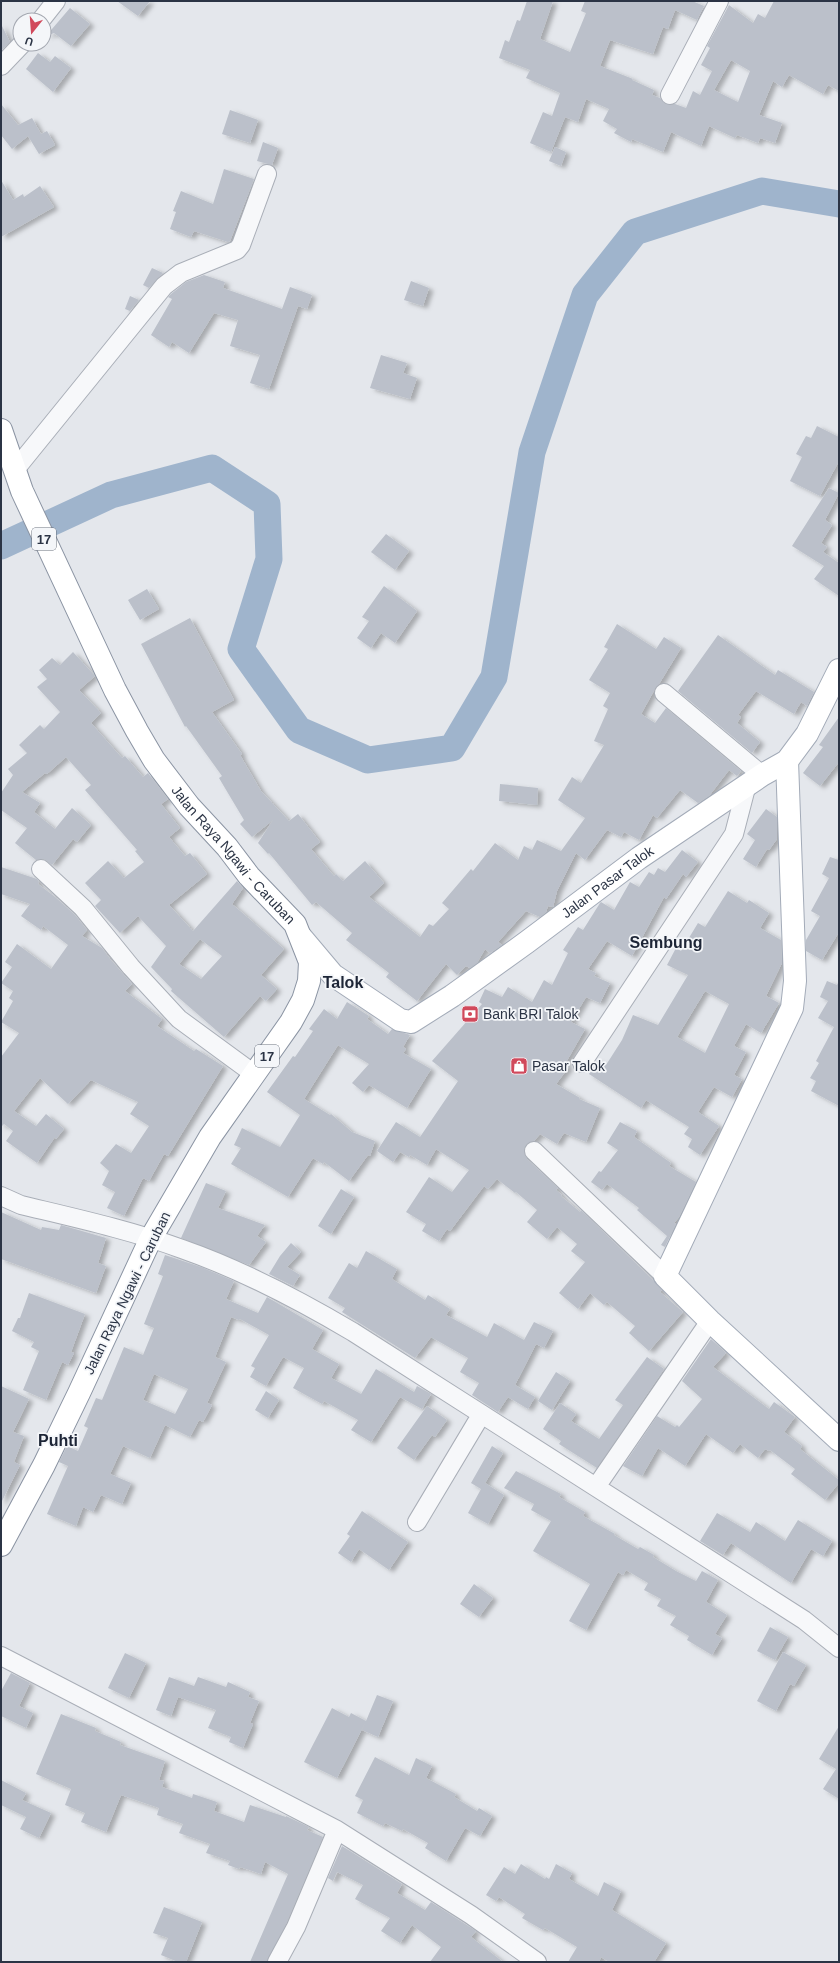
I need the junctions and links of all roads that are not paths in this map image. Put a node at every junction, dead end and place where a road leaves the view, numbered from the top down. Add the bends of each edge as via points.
1 (56, 1) edge
2 (720, 1) edge
3 (47, 12) edge
4 (14, 52) edge
5 (1, 66) edge
6 (670, 96) dead end
7 (267, 174) dead end
8 (1, 430) edge
9 (14, 470) junction
10 (839, 670) edge
11 (664, 693) dead end
12 (787, 762) junction
13 (754, 782) junction
14 (41, 869) dead end
15 (300, 936) junction
16 (342, 982) junction
17 (304, 996) junction
18 (582, 1063) dead end
19 (254, 1074) junction
20 (534, 1151) dead end
21 (1, 1196) edge
22 (151, 1238) junction
23 (665, 1276) junction
24 (710, 1321) junction
25 (481, 1415) junction
26 (839, 1440) edge
27 (596, 1487) junction
28 (417, 1522) dead end
29 (1, 1545) edge
30 (839, 1648) edge
31 (1, 1656) edge
32 (337, 1830) junction
33 (277, 1962) edge
34 (537, 1962) edge

1 - 3 street
2 - 6 street
4 - 5 street
7 - 9 street via 237,250 181,273 164,286
8 - 9 main road, 17
9 - 15 main road, Jalan Raya Ngawi - Caruban / 17 via 115,690 154,760 189,806 249,876 295,924
10 - 12 main road, Jalan Pasar Talok via 807,734
11 - 13 street
12 - 13 main road, Jalan Pasar Talok
12 - 23 main road via 795,981 792,1008
13 - 16 main road, Jalan Pasar Talok via 638,858 527,942 411,1022 400,1020
13 - 18 street via 734,834
14 - 19 street via 83,908 131,967 179,1019
15 - 16 main road, Jalan Pasar Talok
15 - 17 main road, Jalan Raya Ngawi - Caruban / 17 via 310,962 309,981
16 - 17 main road via 318,986
17 - 19 main road, Jalan Raya Ngawi - Caruban / 17 via 291,1022
19 - 22 main road, Jalan Raya Ngawi - Caruban / 17 via 210,1137
20 - 23 street
21 - 22 street via 21,1204
22 - 25 street via 183,1249 313,1309
22 - 29 main road, Jalan Raya Ngawi - Caruban / 17 via 69,1413
23 - 24 main road
24 - 26 main road
24 - 27 street
25 - 27 street
25 - 28 street
27 - 30 street via 804,1620
31 - 32 street
32 - 33 street via 296,1926
32 - 34 street via 471,1915

